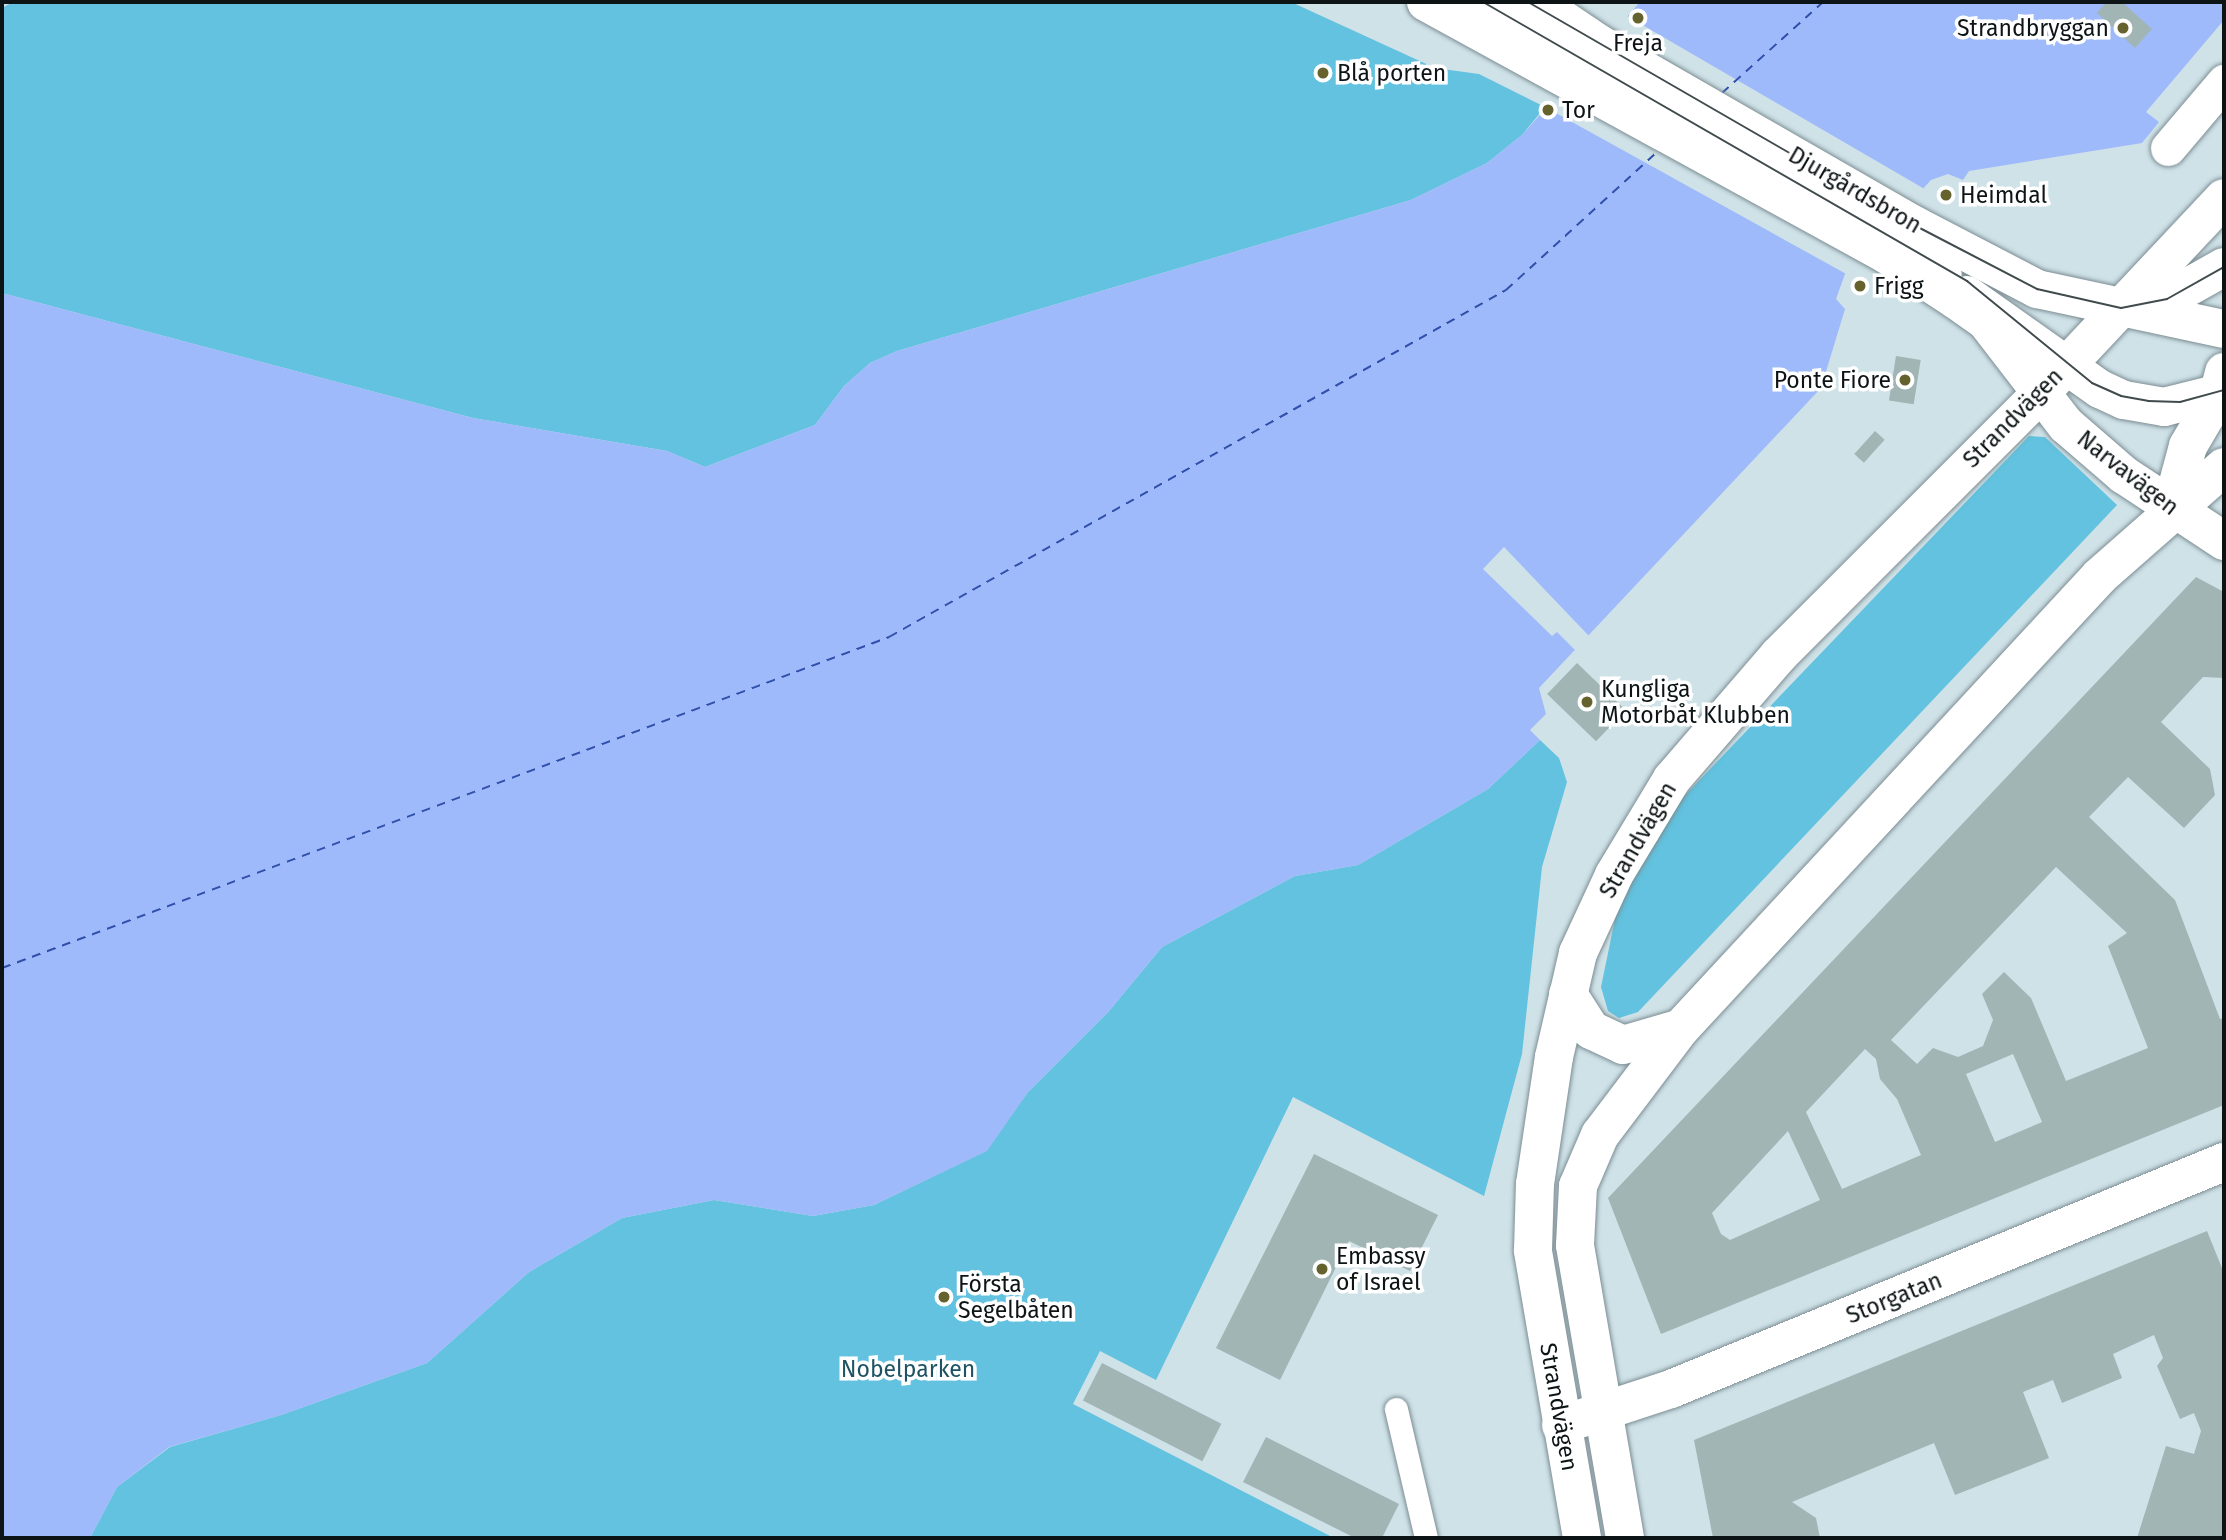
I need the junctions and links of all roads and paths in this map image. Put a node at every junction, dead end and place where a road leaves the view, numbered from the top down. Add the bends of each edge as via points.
1 (1426, 2) edge
2 (1483, 2) edge
3 (1528, 2) edge
4 (1537, 2) edge
5 (1585, 62) junction
6 (2224, 82) edge
7 (2168, 148) dead end
8 (2224, 198) edge
9 (1900, 240) junction
10 (2224, 267) edge
11 (1975, 307) junction
12 (2120, 308) junction
13 (2224, 331) edge
14 (2066, 364) junction
15 (2223, 391) edge
16 (2039, 395) junction
17 (2224, 467) edge
18 (2171, 509) junction
19 (2224, 541) edge
20 (1568, 994) junction
21 (1682, 1028) junction
22 (2224, 1162) edge
23 (1396, 1409) dead end
24 (1603, 1414) junction
25 (1561, 1425) junction
26 (1426, 1538) edge
27 (1582, 1538) edge
28 (1625, 1538) edge

1 - 5 street
2 - 5 street
3 - 5 street
4 - 5 street
5 - 9 street, Djurgårdsbron
6 - 7 street
8 - 12 street, Strandvägen
9 - 11 street, Djurgårdsbron
9 - 12 street, Djurgårdsbron via 2037,289
10 - 12 street via 2167,299
11 - 14 street
11 - 16 street, Djurgårdsbron via 2010,348
12 - 13 street via 2176,316
12 - 14 street, Strandvägen
14 - 15 street via 2123,400 2164,407
14 - 16 street, Strandvägen
15 - 18 street via 2188,446
16 - 18 street, Narvavägen via 2124,475
16 - 20 street, Strandvägen via 1777,656 1672,779 1614,875 1578,953
17 - 18 street, Strandvägen
18 - 19 street, Narvavägen
18 - 21 street, Strandvägen via 2100,576
20 - 21 street via 1591,1030 1623,1045
20 - 25 street, Strandvägen via 1535,1184 1533,1250
21 - 24 street, Strandvägen via 1600,1135 1578,1186 1574,1245
22 - 24 street, Storgatan
23 - 26 lane
24 - 25 street, Storgatan
24 - 28 street, Strandvägen
25 - 27 street, Strandvägen

